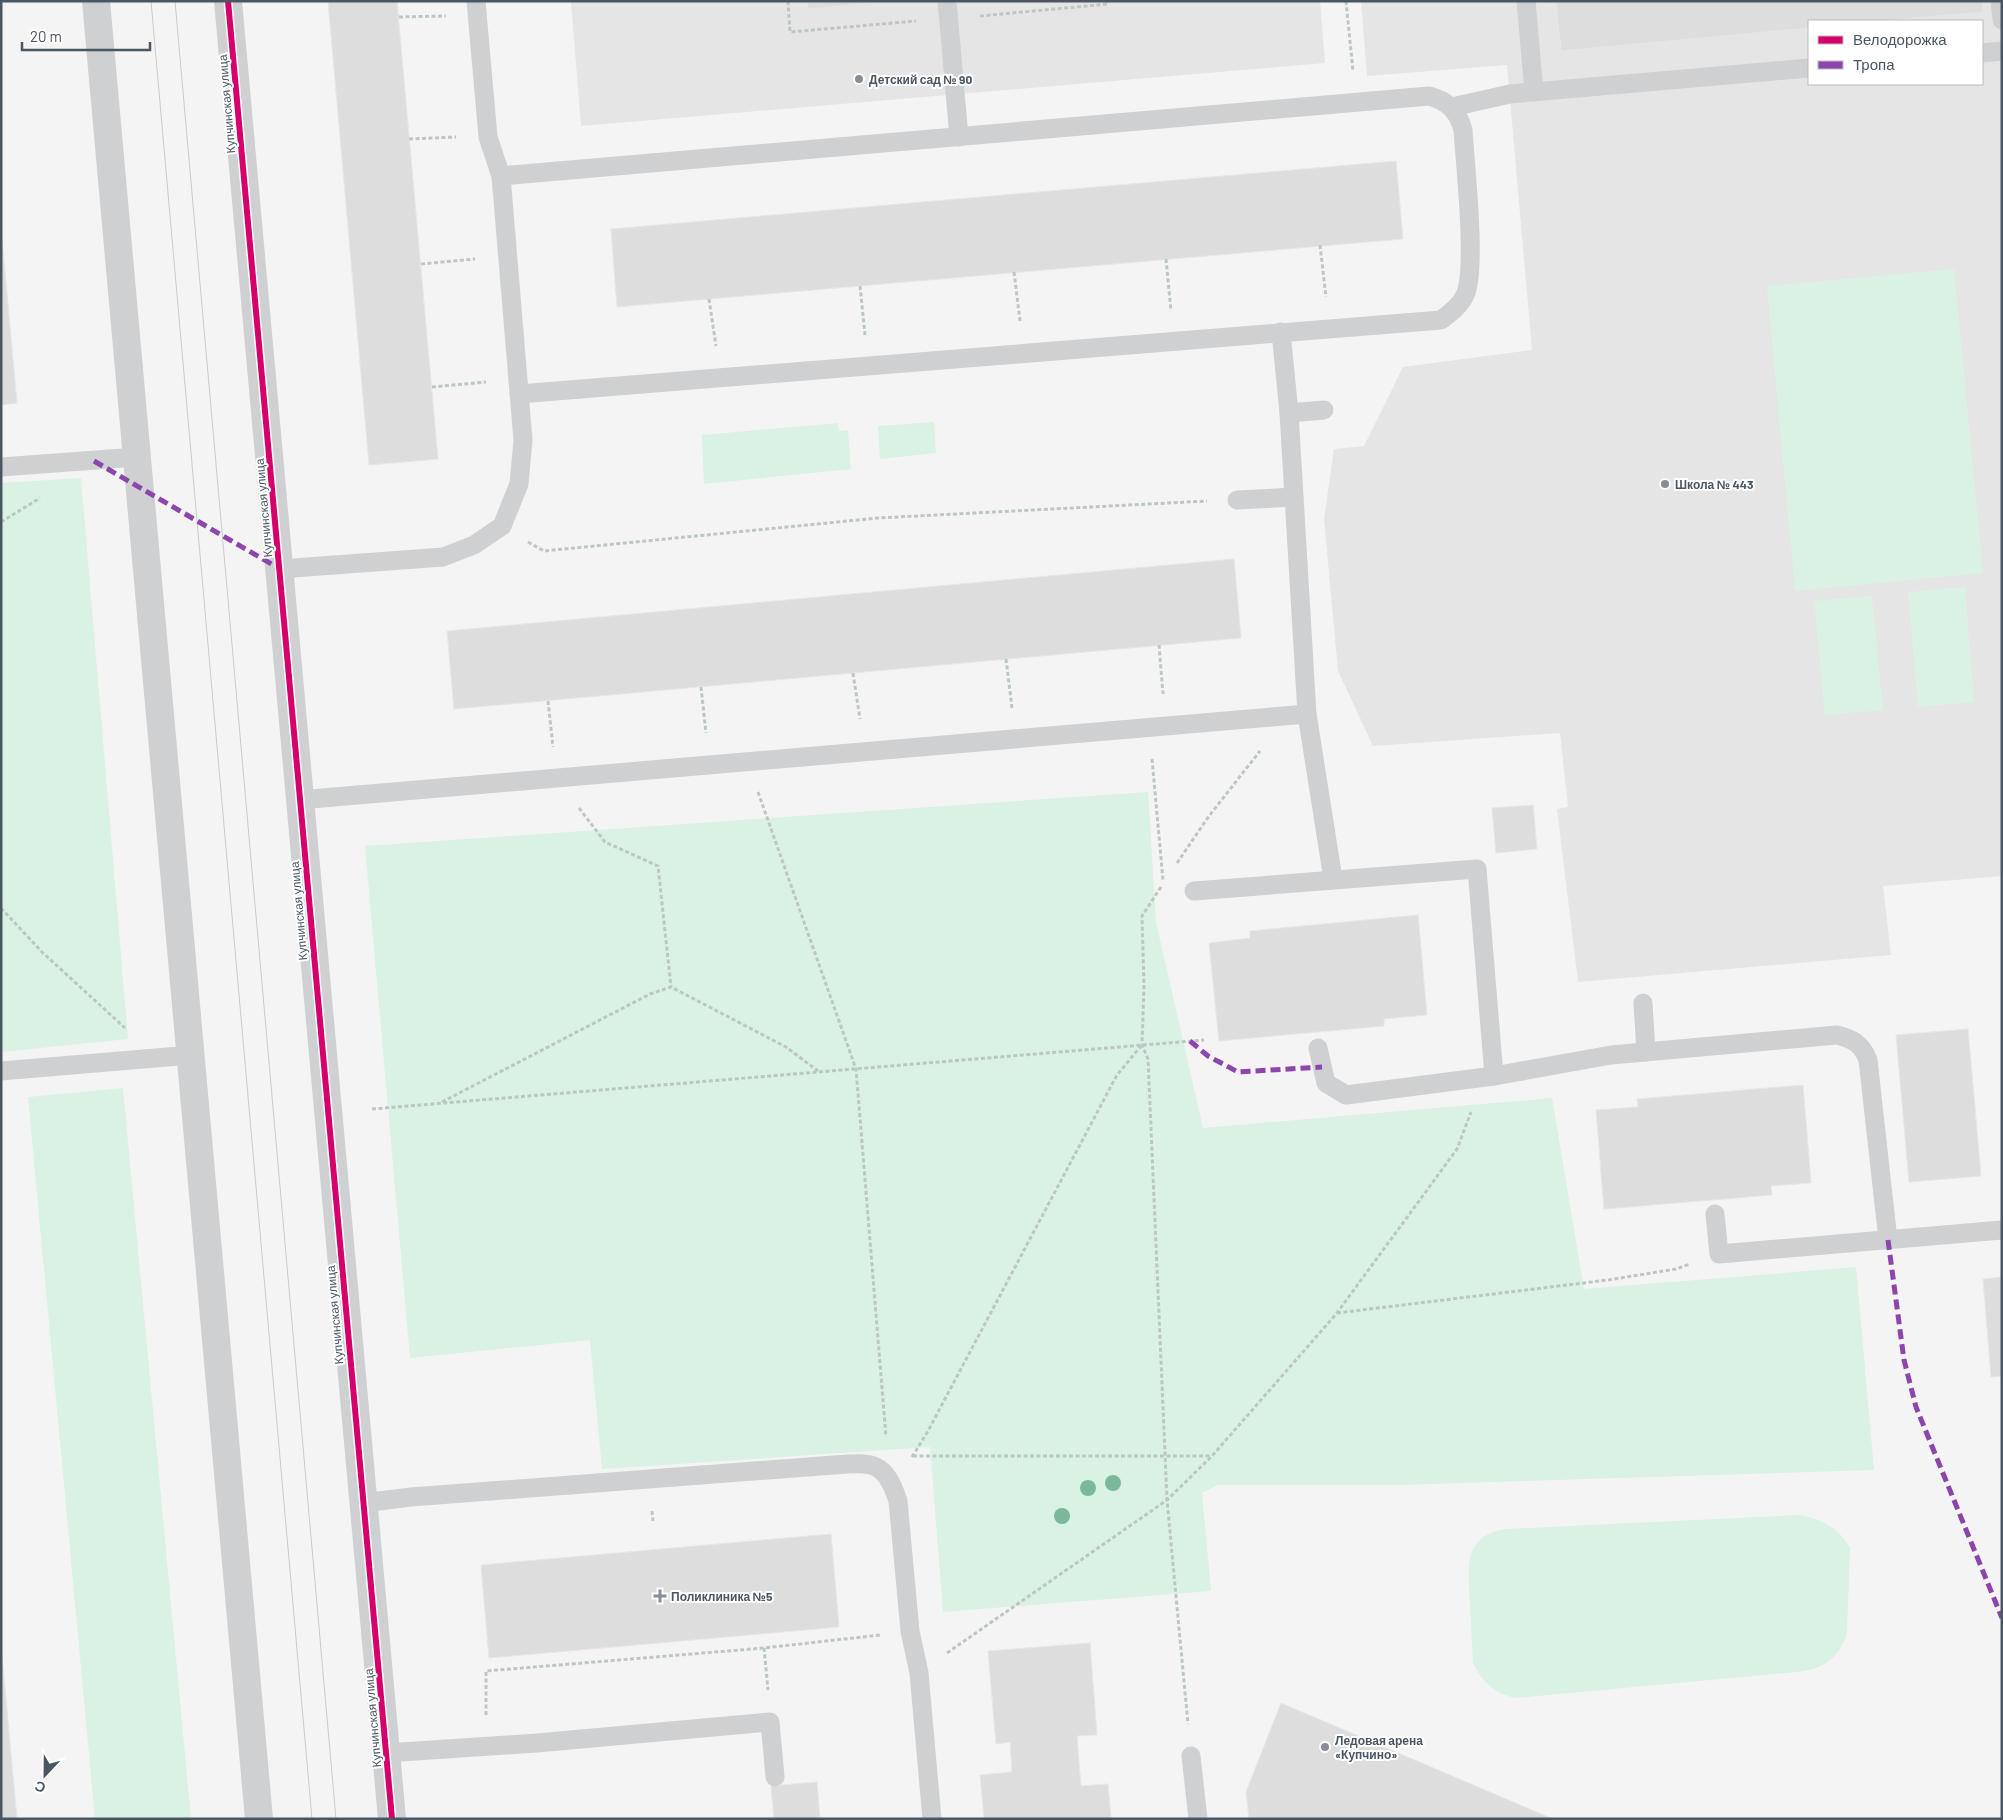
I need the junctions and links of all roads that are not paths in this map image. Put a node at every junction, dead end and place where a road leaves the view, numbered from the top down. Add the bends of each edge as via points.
1 (96, 1) edge
2 (228, 1) edge
3 (947, 1) edge
4 (1526, 1) edge
5 (2000, 1) edge
6 (477, 8) edge
7 (2002, 20) edge
8 (2002, 51) edge
9 (1983, 52) edge
10 (1808, 68) edge
11 (1534, 92) junction
12 (1452, 107) junction
13 (959, 137) junction
14 (501, 176) junction
15 (1281, 332) junction
16 (518, 387) junction
17 (1324, 410) dead end
18 (1289, 413) junction
19 (137, 457) junction
20 (1, 467) edge
21 (1294, 498) junction
22 (1237, 500) road end
23 (280, 568) junction
24 (1308, 714) junction
25 (299, 800) junction
26 (1333, 879) junction
27 (1194, 891) dead end
28 (1643, 1003) dead end
29 (1318, 1048) dead end
30 (1646, 1052) junction
31 (191, 1055) junction
32 (1, 1071) edge
33 (1494, 1076) junction
34 (1715, 1214) dead end
35 (2002, 1230) edge
36 (1888, 1240) junction
37 (362, 1503) junction
38 (386, 1753) junction
39 (1191, 1756) road end
40 (775, 1778) dead end
41 (259, 1819) edge
42 (392, 1819) edge
43 (932, 1819) edge
44 (1198, 1819) edge

1 - 19 street
2 - 23 street, Купчинская улица
3 - 13 lane
4 - 11 lane
5 - 7 lane
6 - 14 lane via 488,137
8 - 9 lane
10 - 11 lane
11 - 12 lane
12 - 13 lane via 1429,96
12 - 15 lane via 1463,130 1470,266 1466,294 1455,310 1441,320
13 - 14 lane
14 - 16 lane
15 - 16 lane via 721,378
15 - 18 lane
16 - 23 lane via 523,440 519,484 502,526 474,545 443,557
17 - 18 lane
18 - 21 lane
19 - 20 lane
19 - 31 street
21 - 22 lane
21 - 24 lane
23 - 25 street, Купчинская улица
24 - 25 lane
24 - 26 lane
25 - 37 street, Купчинская улица
26 - 27 lane
26 - 33 lane via 1477,870
28 - 30 lane
29 - 33 lane via 1326,1083 1346,1095
30 - 33 lane
30 - 36 lane via 1837,1035 1863,1047 1868,1060
31 - 32 lane
31 - 41 street
34 - 36 lane via 1719,1254
35 - 36 lane
37 - 38 street, Купчинская улица
37 - 43 lane via 864,1463 880,1469 892,1482 898,1501 910,1631 919,1673
38 - 40 lane via 770,1722
38 - 42 street, Купчинская улица
39 - 44 lane

